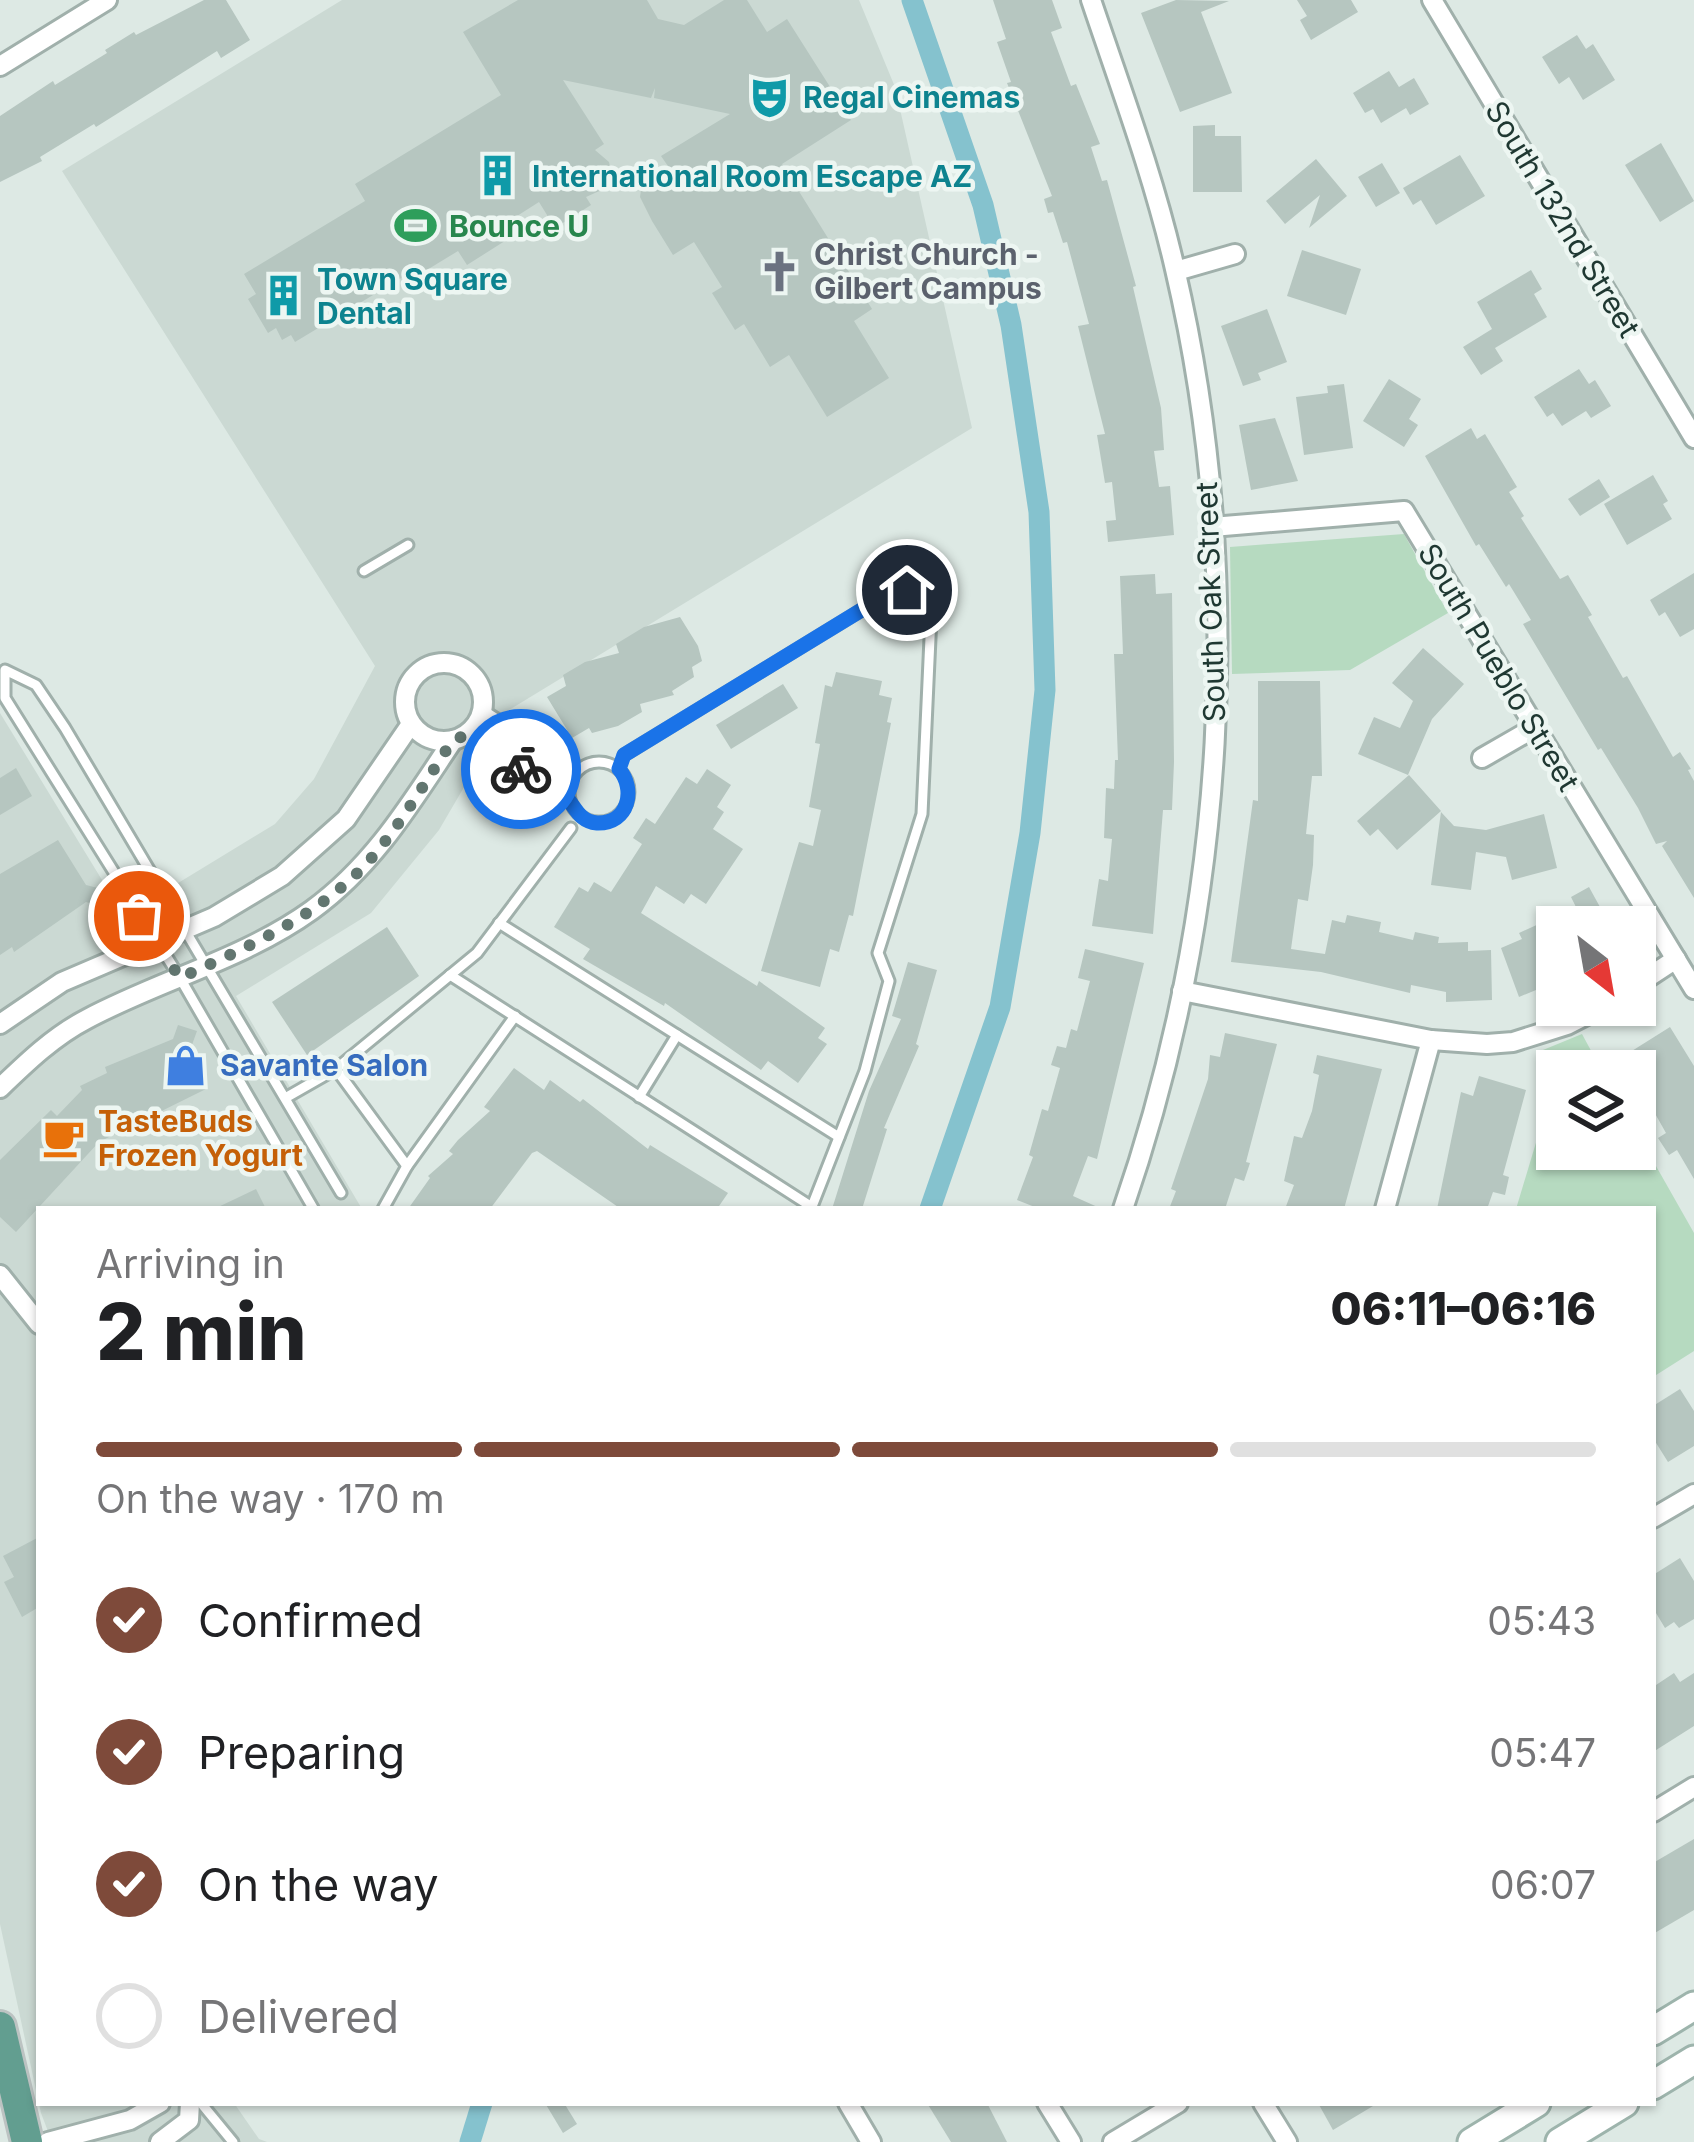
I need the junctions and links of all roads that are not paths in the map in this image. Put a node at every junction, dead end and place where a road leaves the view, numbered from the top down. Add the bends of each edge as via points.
1 (107, 0) edge
2 (1091, 0) edge
3 (1432, 0) edge
4 (0, 66) edge
5 (1235, 254) dead end
6 (1176, 271) junction
7 (1694, 438) edge
8 (1212, 527) junction
9 (408, 544) dead end
10 (364, 572) dead end
11 (482, 710) junction
12 (411, 724) junction
13 (1536, 728) junction
14 (459, 738) junction
15 (1483, 758) dead end
16 (614, 766) junction
17 (577, 771) junction
18 (567, 796) junction
19 (579, 816) junction
20 (500, 923) junction
21 (184, 928) junction
22 (154, 940) junction
23 (1676, 959) junction
24 (207, 965) junction
25 (1656, 972) edge
26 (450, 975) junction
27 (180, 978) junction
28 (1694, 989) edge
29 (1183, 991) junction
30 (514, 1016) junction
31 (0, 1024) edge
32 (1564, 1026) edge
33 (676, 1035) junction
34 (1431, 1040) junction
35 (336, 1069) junction
36 (0, 1088) edge
37 (639, 1096) junction
38 (287, 1097) junction
39 (839, 1137) junction
40 (407, 1166) junction
41 (341, 1193) dead end
42 (312, 1206) edge
43 (385, 1206) edge
44 (808, 1206) edge
45 (812, 1206) edge
46 (1124, 1206) edge
47 (1386, 1206) edge
48 (2, 1280) edge
49 (36, 1320) edge
50 (1694, 1494) edge
51 (1656, 1516) edge
52 (1694, 1787) edge
53 (1656, 1810) edge
54 (1694, 2006) edge
55 (0, 2027) edge
56 (1656, 2029) edge
57 (1694, 2060) edge
58 (1656, 2083) edge
59 (155, 2106) edge
60 (190, 2106) edge
61 (203, 2106) edge
62 (850, 2106) edge
63 (1049, 2106) edge
64 (1173, 2106) edge
65 (1265, 2106) edge
66 (1531, 2106) edge
67 (1619, 2106) edge
68 (27, 2142) edge
69 (48, 2142) edge
70 (160, 2142) edge
71 (232, 2142) edge
72 (871, 2142) edge
73 (1071, 2142) edge
74 (1113, 2142) edge
75 (1287, 2142) edge
76 (1472, 2142) edge
77 (1560, 2142) edge

1 - 4 street
2 - 6 street, South Oak Street
3 - 7 street, South 132nd Street
5 - 6 street
6 - 8 street, South Oak Street
8 - 13 street, South Pueblo Street via 1405,511
8 - 29 street, South Oak Street via 1213,781
9 - 10 lane
11 - 12 street via 482,693 467,671 432,665 408,688
11 - 14 street
11 - 17 lane
12 - 14 street via 430,739
12 - 21 street via 322,843 256,895
13 - 15 street
13 - 23 street, South Pueblo Street
14 - 18 lane
14 - 24 street via 346,883 277,932
16 - 17 lane via 590,763
16 - 19 lane via 629,786 626,806 603,823
16 - 39 lane via 891,592 925,599 932,616 922,814 878,953 889,981
17 - 18 lane
18 - 19 lane
19 - 20 lane
20 - 26 lane
20 - 33 lane
21 - 22 street
21 - 22 lane via 36,685 5,670 5,698
21 - 24 lane
22 - 27 lane
22 - 31 street via 62,982
23 - 25 street
23 - 28 street, South Pueblo Street
24 - 27 street
24 - 38 lane
26 - 30 lane
26 - 35 lane
27 - 36 street via 84,1020
27 - 42 lane
29 - 34 street
29 - 46 street, South Oak Street
30 - 37 lane
30 - 40 lane
32 - 34 street via 1513,1042
33 - 37 lane
33 - 39 lane
34 - 47 street
35 - 38 lane
35 - 40 lane
37 - 44 lane
38 - 41 lane
39 - 45 lane
40 - 43 lane
48 - 49 street
50 - 51 street
52 - 53 street
54 - 56 main road
55 - 68 main road
57 - 58 main road
59 - 69 street
60 - 70 street via 189,2120
61 - 71 lane
62 - 72 street
63 - 73 street
64 - 74 street
65 - 75 street
66 - 76 main road
67 - 77 main road

